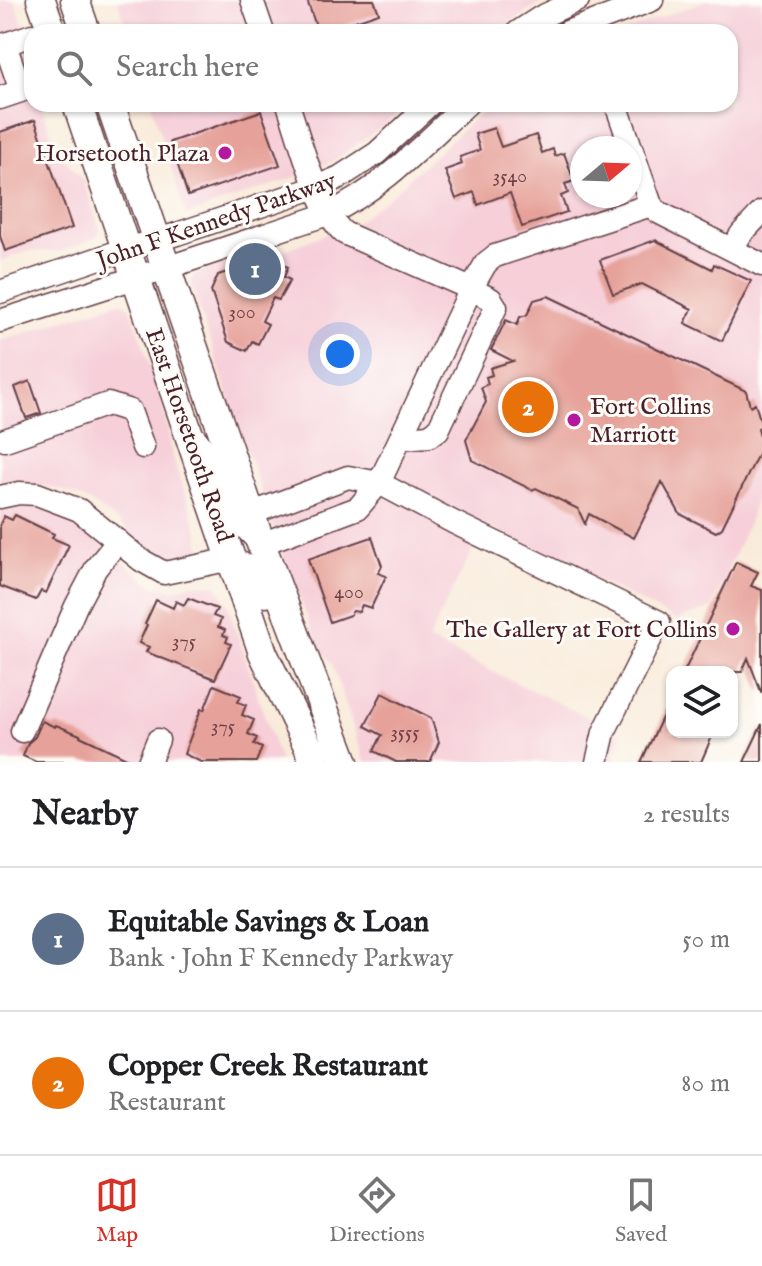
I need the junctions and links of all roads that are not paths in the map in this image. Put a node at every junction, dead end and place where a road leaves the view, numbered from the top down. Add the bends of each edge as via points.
1 (41, 0) edge
2 (75, 0) edge
3 (252, 0) edge
4 (579, 0) edge
5 (652, 0) edge
6 (43, 24) edge
7 (83, 24) edge
8 (260, 24) edge
9 (530, 24) edge
10 (589, 24) edge
11 (597, 24) edge
12 (24, 38) edge
13 (3, 45) edge
14 (0, 98) edge
15 (80, 112) edge
16 (113, 112) edge
17 (291, 112) edge
18 (421, 112) edge
19 (458, 112) edge
20 (619, 112) edge
21 (317, 187) junction
22 (651, 205) junction
23 (762, 212) edge
24 (328, 214) junction
25 (156, 241) junction
26 (126, 249) junction
27 (731, 249) junction
28 (762, 265) edge
29 (166, 268) junction
30 (136, 277) junction
31 (471, 289) junction
32 (0, 292) edge
33 (0, 321) edge
34 (188, 429) junction
35 (401, 438) junction
36 (5, 440) dead end
37 (143, 447) dead end
38 (379, 483) junction
39 (0, 497) edge
40 (250, 514) junction
41 (118, 541) junction
42 (261, 544) junction
43 (232, 559) junction
44 (297, 642) junction
45 (22, 731) dead end
46 (158, 740) dead end
47 (149, 762) edge
48 (314, 762) edge
49 (344, 762) edge
50 (597, 762) edge

1 - 6 main road
2 - 7 main road
3 - 8 street
4 - 9 street
4 - 10 street
5 - 11 street
12 - 13 street
13 - 14 street via 21,91
15 - 26 main road, East Horsetooth Road
16 - 25 main road, East Horsetooth Road
17 - 21 street
18 - 21 street, John F Kennedy Parkway via 377,153
19 - 24 street, John F Kennedy Parkway via 363,195
20 - 22 street
21 - 24 street
21 - 25 street, John F Kennedy Parkway
22 - 27 street
22 - 31 street via 495,256
23 - 27 street
24 - 29 street, John F Kennedy Parkway
24 - 31 street via 344,233
25 - 26 street, John F Kennedy Parkway
25 - 29 main road, East Horsetooth Road
26 - 30 main road, East Horsetooth Road
26 - 32 street, John F Kennedy Parkway
27 - 28 street
29 - 30 street, John F Kennedy Parkway
29 - 40 main road, East Horsetooth Road
30 - 33 street, John F Kennedy Parkway
30 - 34 main road, East Horsetooth Road
31 - 35 street
31 - 35 street via 496,307 438,430
34 - 42 street via 214,462 233,515
34 - 43 main road, East Horsetooth Road
35 - 38 street
36 - 37 street via 108,404 130,411
38 - 40 street via 348,477
38 - 42 street via 358,508
38 - 50 street via 659,622 604,732
39 - 41 street via 37,494 60,501
40 - 42 main road, East Horsetooth Road
41 - 43 street via 164,573
41 - 45 street via 76,606
42 - 44 main road, East Horsetooth Road
43 - 44 street via 257,571 279,629
43 - 48 main road, East Horsetooth Road via 263,653
44 - 49 main road, East Horsetooth Road
46 - 47 street

